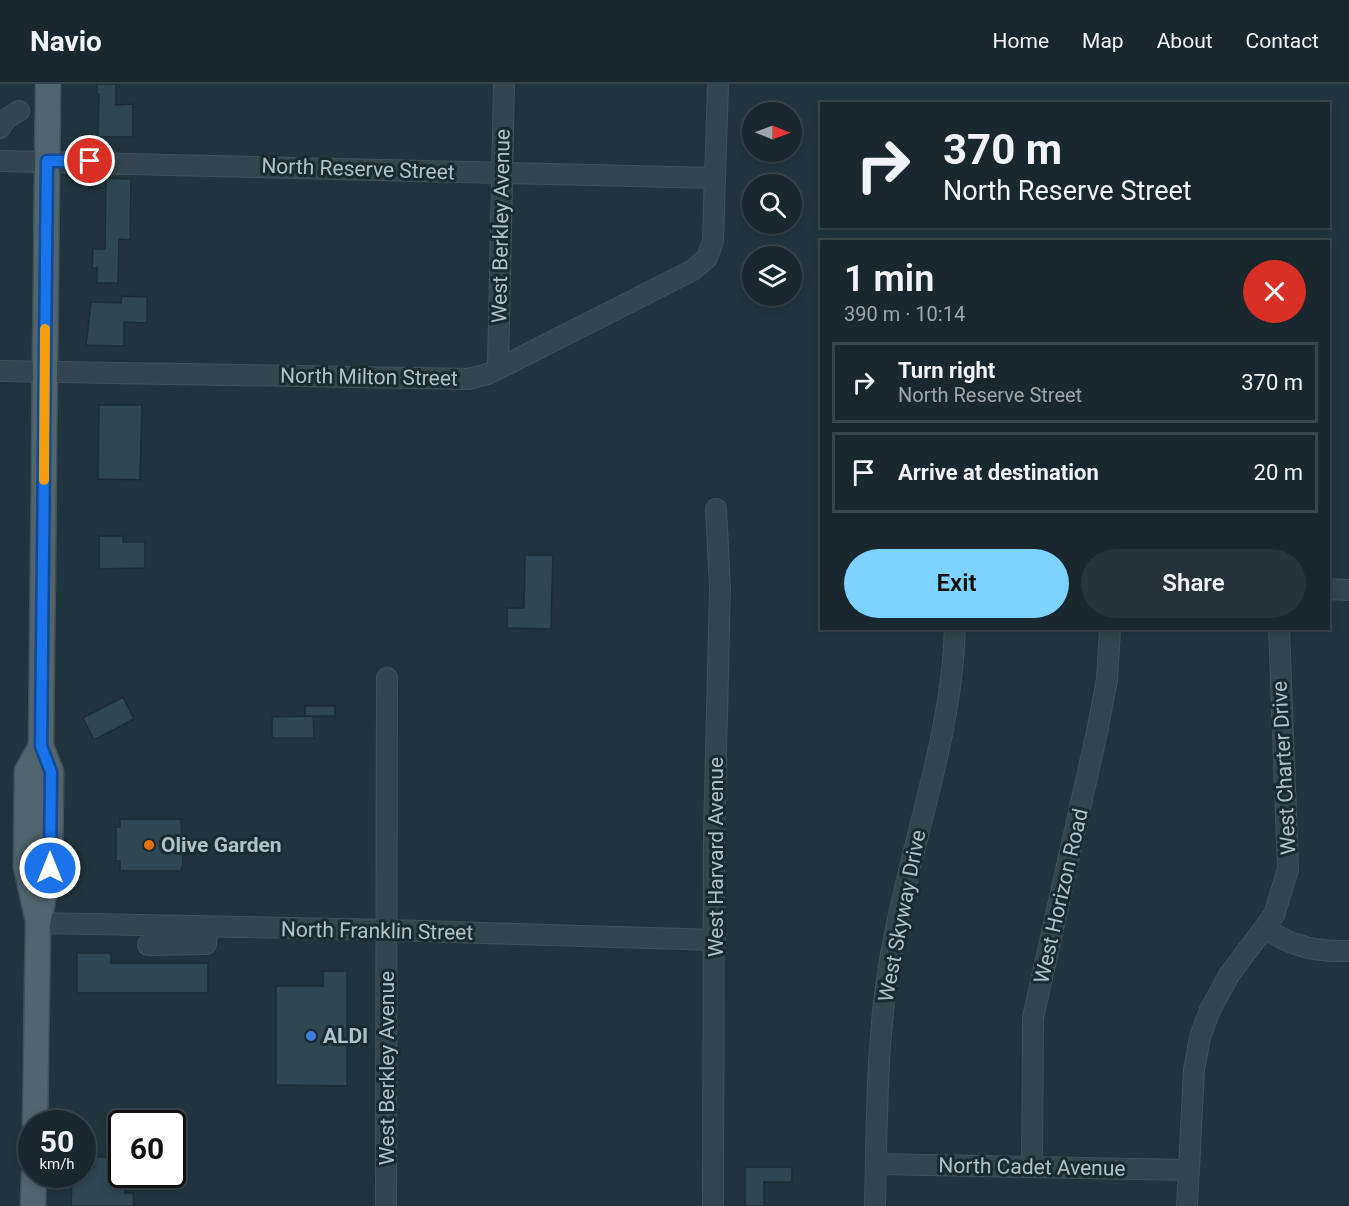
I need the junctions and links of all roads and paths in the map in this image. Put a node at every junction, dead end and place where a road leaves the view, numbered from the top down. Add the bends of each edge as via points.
1 (48, 84) edge
2 (504, 84) edge
3 (718, 84) edge
4 (19, 111) dead end
5 (0, 128) edge
6 (0, 161) edge
7 (47, 161) junction
8 (502, 174) junction
9 (716, 178) junction
10 (498, 369) junction
11 (0, 371) edge
12 (45, 372) junction
13 (716, 509) dead end
14 (1330, 590) edge
15 (1349, 590) edge
16 (955, 630) edge
17 (1110, 630) edge
18 (1279, 630) edge
19 (387, 678) dead end
20 (38, 923) junction
21 (207, 927) junction
22 (1265, 928) junction
23 (388, 930) junction
24 (715, 940) junction
25 (148, 945) dead end
26 (1349, 951) edge
27 (34, 1110) edge
28 (876, 1164) junction
29 (1032, 1166) junction
30 (1188, 1170) junction
31 (34, 1188) edge
32 (33, 1206) edge
33 (387, 1206) edge
34 (713, 1206) edge
35 (875, 1206) edge
36 (1187, 1206) edge

1 - 7 main road
2 - 8 street, West Berkley Avenue
3 - 9 street
4 - 5 street
6 - 7 street, North Reserve Street
7 - 8 street, North Reserve Street
7 - 12 main road
8 - 9 street, North Reserve Street
8 - 10 street, West Berkley Avenue
9 - 10 street, North Milton Street via 713,241 707,258 693,270
10 - 12 street, North Milton Street via 468,379
11 - 12 street, North Milton Street
12 - 20 main road via 41,746 27,771 26,867
13 - 24 street, West Harvard Avenue via 720,588
14 - 15 street
16 - 28 street, West Skyway Drive via 948,698 891,954 879,1054
17 - 29 street, West Horizon Road via 1107,680 1097,732 1034,1018
18 - 22 street, West Charter Drive via 1290,854 1278,906
19 - 23 street, West Berkley Avenue
20 - 21 street, North Franklin Street
20 - 27 main road
21 - 23 street, North Franklin Street
21 - 25 street via 206,944
22 - 26 street via 1305,948
22 - 30 street, West Charter Drive via 1229,975 1200,1037 1194,1070
23 - 24 street, North Franklin Street
23 - 33 street, West Berkley Avenue
24 - 34 street, West Harvard Avenue
28 - 29 street, North Cadet Avenue
28 - 35 street, West Skyway Drive
29 - 30 street, North Cadet Avenue
30 - 36 street, West Charter Drive
31 - 32 main road

